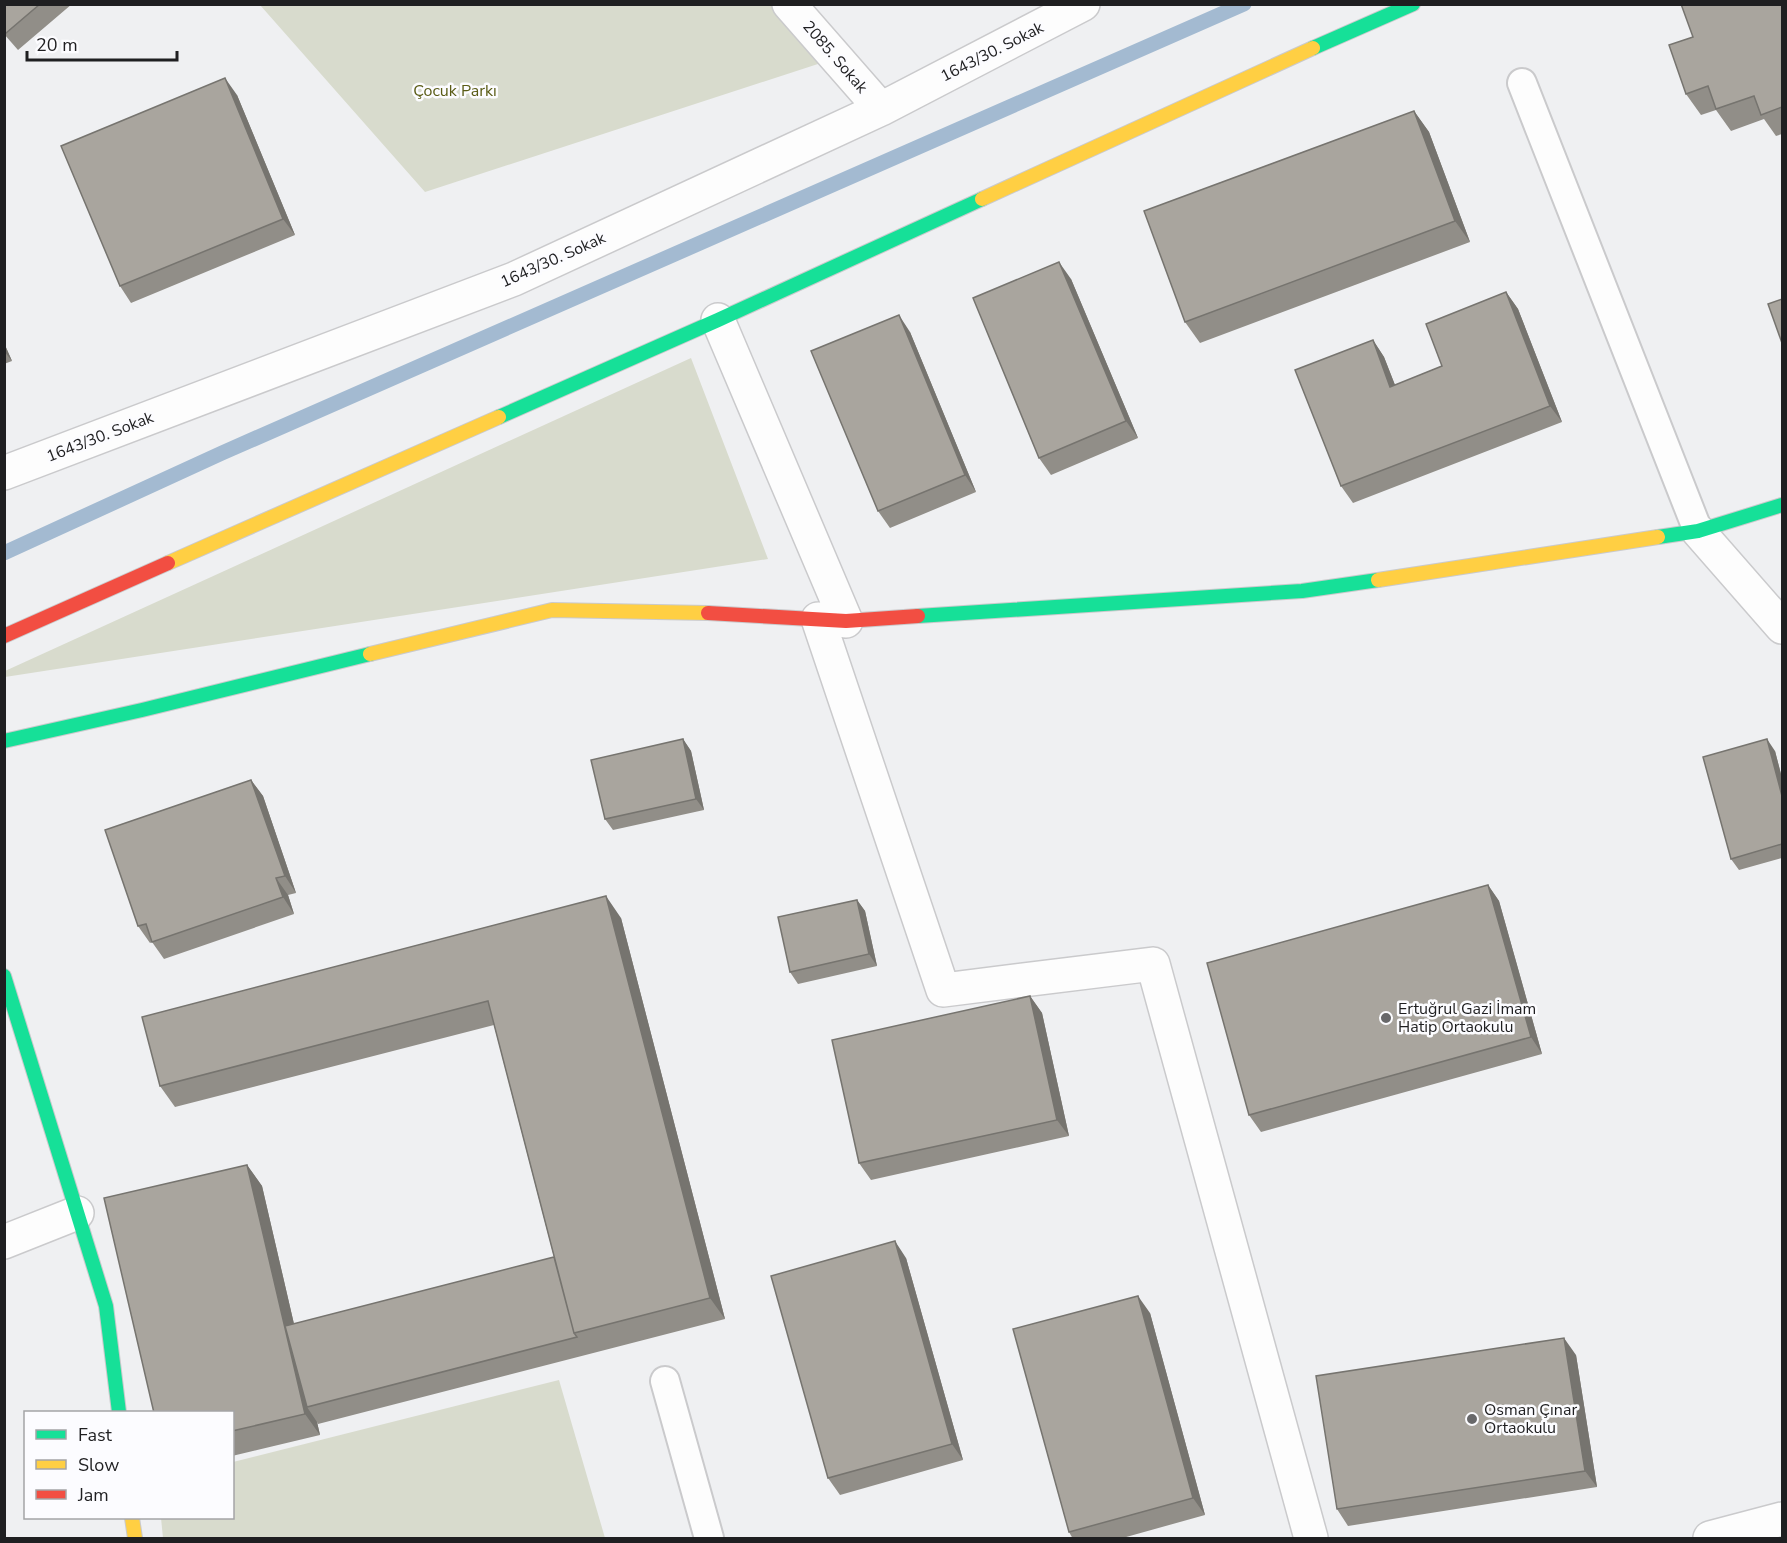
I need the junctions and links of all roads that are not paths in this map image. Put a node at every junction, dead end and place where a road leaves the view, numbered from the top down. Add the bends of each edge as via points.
1 (789, 4) edge
2 (1083, 4) edge
3 (1413, 4) edge
4 (1522, 83) dead end
5 (880, 109) junction
6 (718, 320) junction
7 (4, 473) edge
8 (1782, 505) edge
9 (1698, 531) junction
10 (832, 620) junction
11 (1782, 627) edge
12 (4, 636) edge
13 (4, 741) edge
14 (4, 976) edge
15 (77, 1213) junction
16 (4, 1242) edge
17 (665, 1381) dead end
18 (119, 1411) edge
19 (132, 1519) edge
20 (1782, 1519) edge
21 (1726, 1537) edge
22 (135, 1539) edge
23 (709, 1539) edge
24 (1311, 1539) edge

1 - 5 street, 2085. Sokak
2 - 5 street, 1643/30. Sokak
3 - 6 street
4 - 9 lane
5 - 7 street, 1643/30. Sokak via 514,279
6 - 10 street
6 - 12 street
8 - 9 street
9 - 10 street via 1302,591
9 - 11 street
10 - 13 street via 729,613 552,610
10 - 24 street via 943,990 1153,964
14 - 15 street
15 - 16 street
15 - 18 street via 106,1306
17 - 23 lane
19 - 22 street
20 - 21 street

